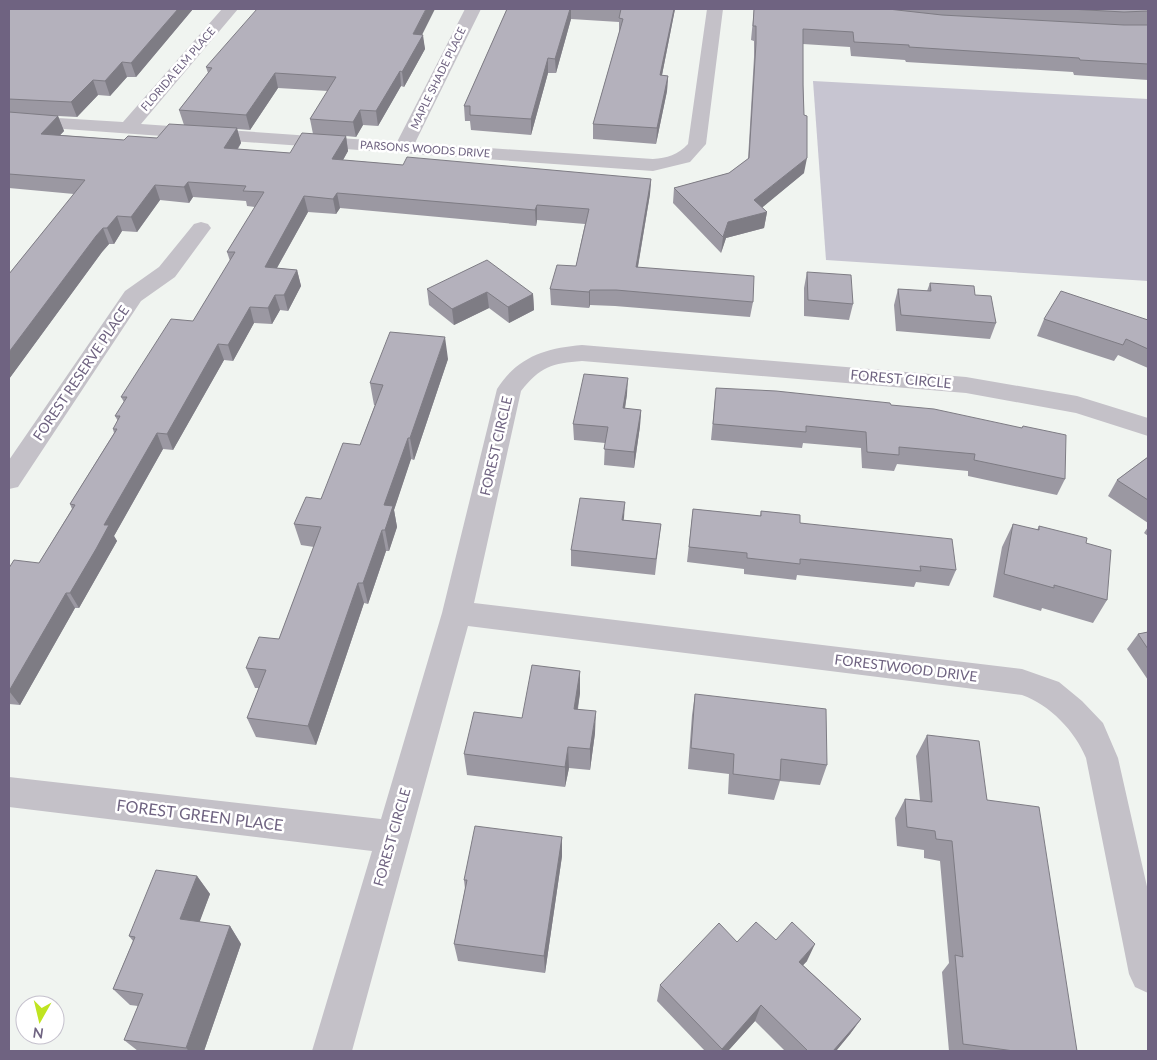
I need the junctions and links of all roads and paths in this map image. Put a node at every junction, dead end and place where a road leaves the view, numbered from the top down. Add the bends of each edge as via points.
1 (230, 9) edge
2 (473, 9) edge
3 (715, 9) edge
4 (9, 120) edge
5 (127, 129) junction
6 (404, 147) junction
7 (202, 228) dead end
8 (1148, 427) edge
9 (9, 480) edge
10 (457, 613) junction
11 (9, 792) edge
12 (392, 838) junction
13 (1148, 974) edge
14 (332, 1051) edge

1 - 5 street, FLORIDA ELM PLACE
2 - 6 street, MAPLE SHADE PLACE
3 - 6 street, PARSONS WOODS DRIVE via 697,144 684,159 653,165
4 - 5 street, PARSONS WOODS DRIVE
5 - 6 street, PARSONS WOODS DRIVE
7 - 9 street, FOREST RESERVE PLACE via 167,272 133,296
8 - 10 street, FOREST CIRCLE via 1047,398 972,385 582,353 557,354 536,361 509,389
10 - 12 street, FOREST CIRCLE
10 - 13 street, FORESTWOOD DRIVE via 1022,682 1048,691 1092,733 1102,758
11 - 12 street, FOREST GREEN PLACE
12 - 14 street, FOREST CIRCLE

